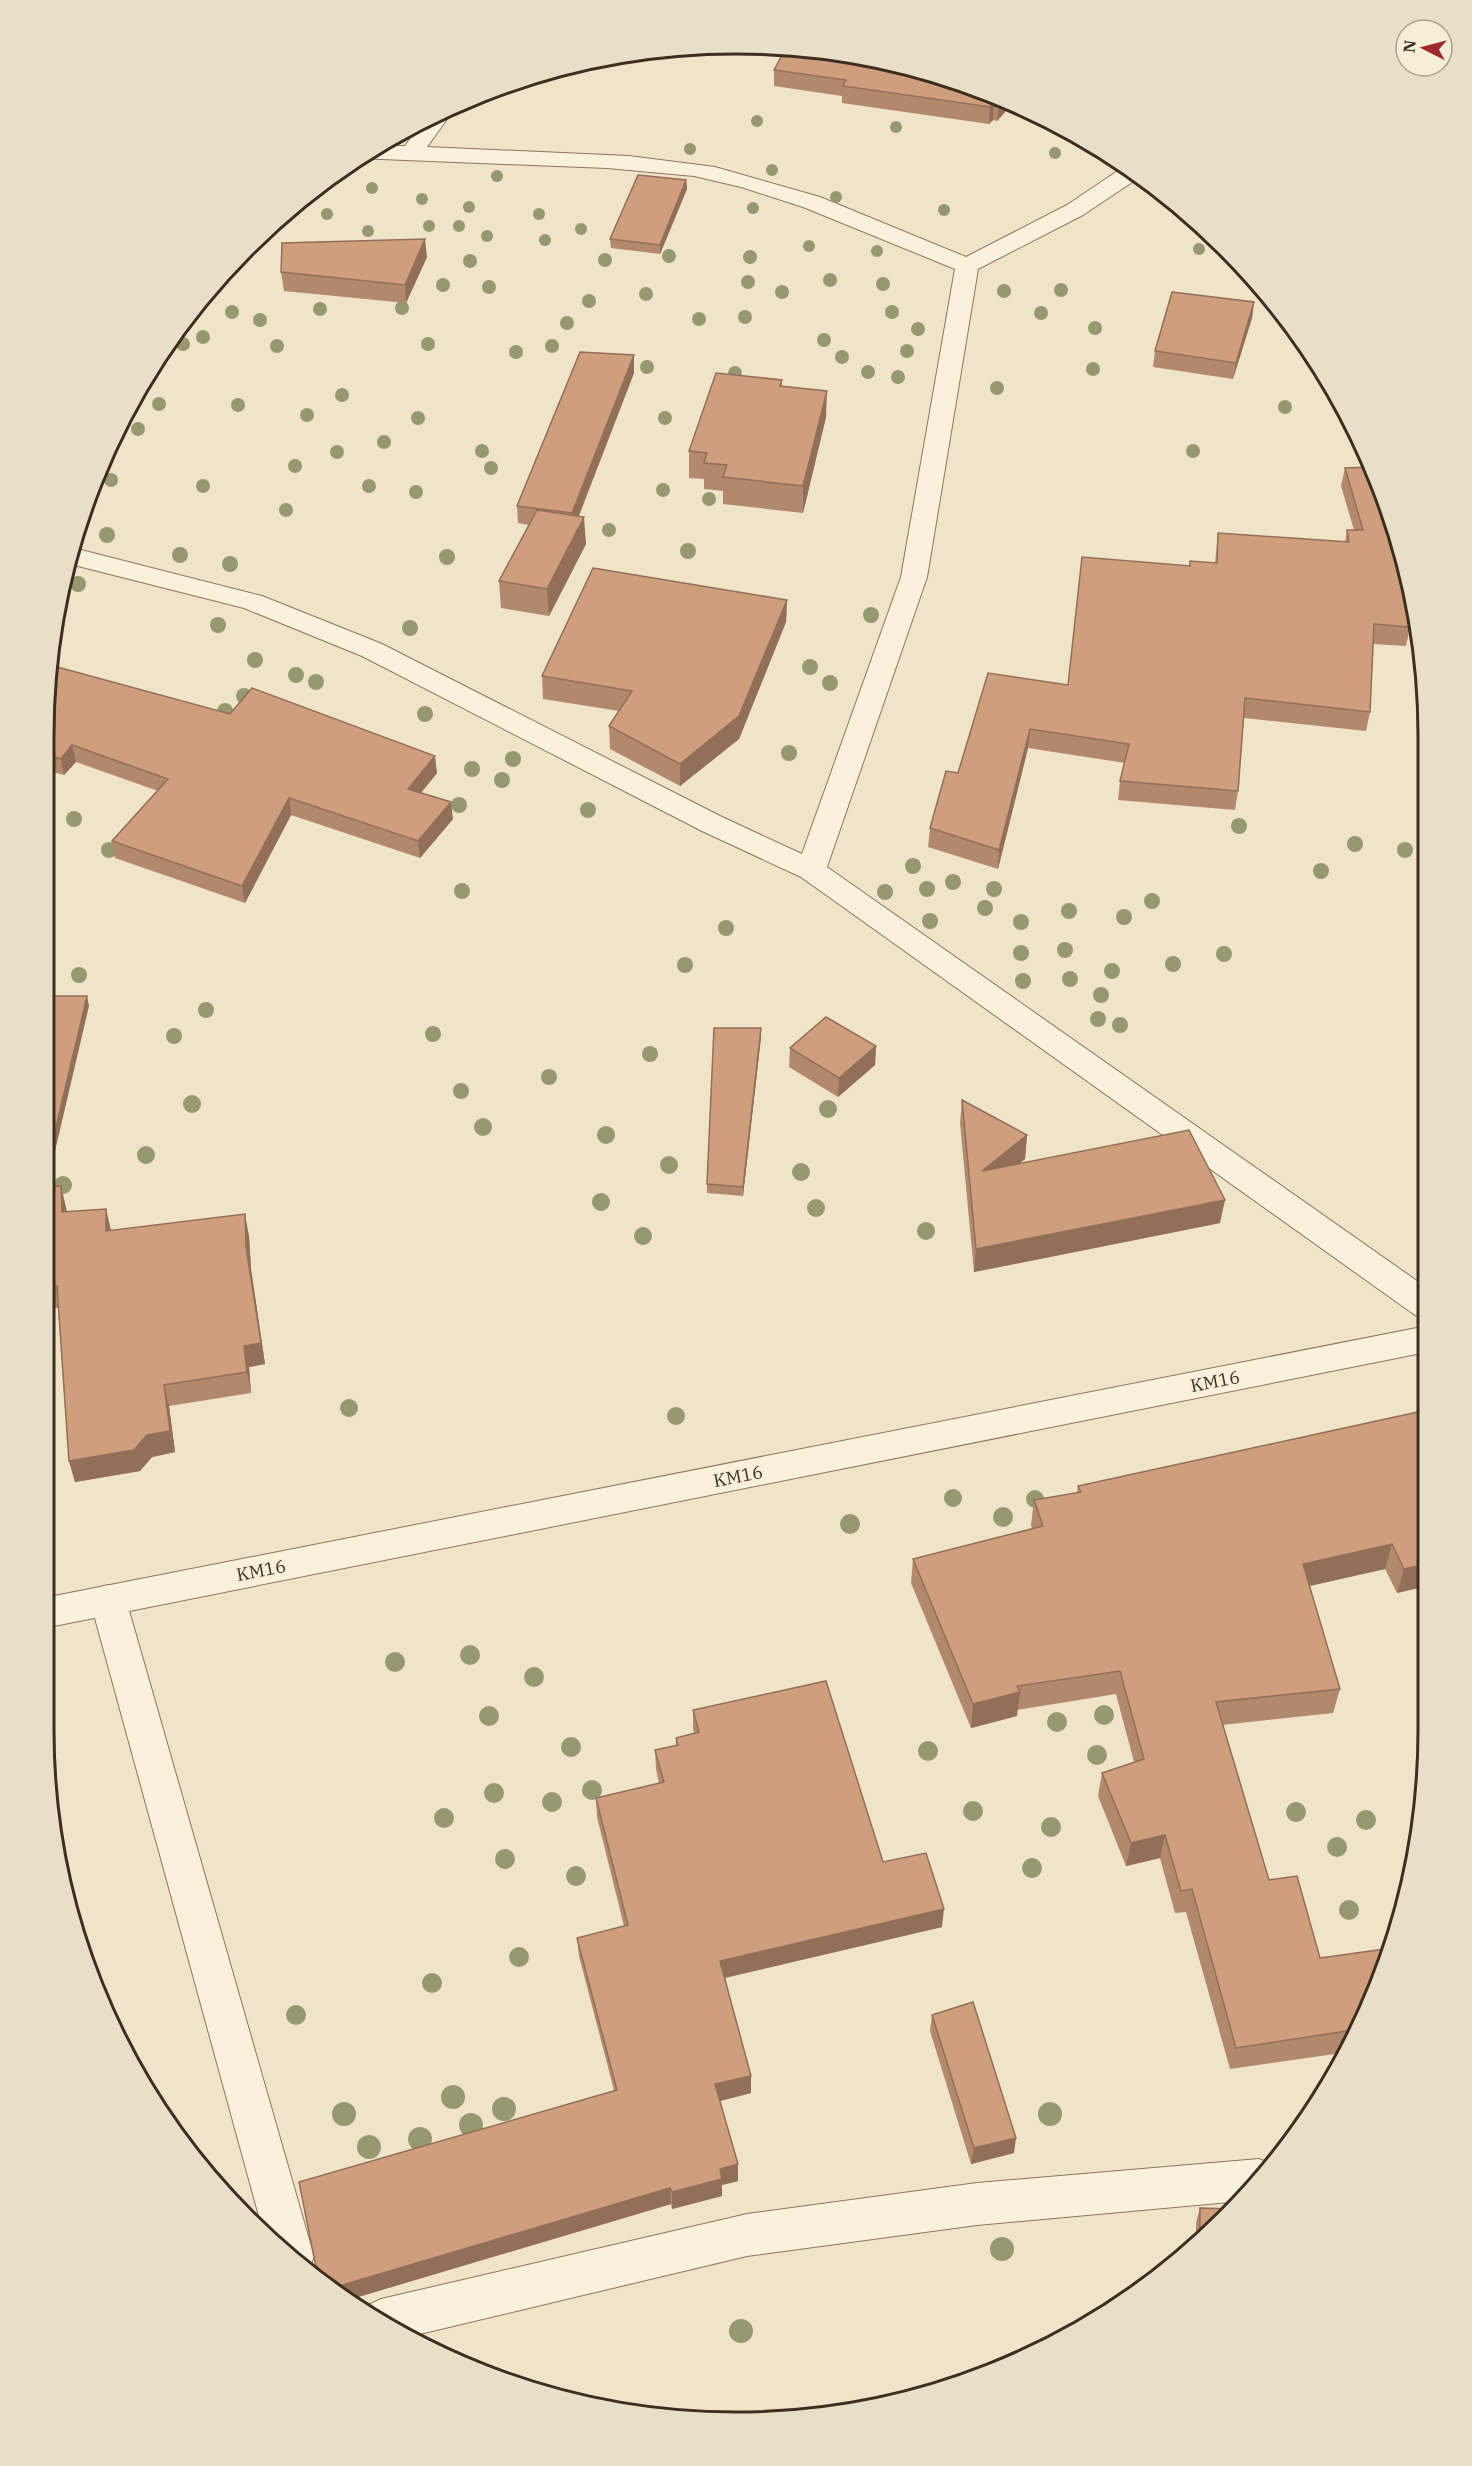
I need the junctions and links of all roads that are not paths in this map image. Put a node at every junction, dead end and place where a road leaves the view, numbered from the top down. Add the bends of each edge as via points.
1 (431, 126) edge
2 (411, 152) junction
3 (383, 153) edge
4 (1125, 176) edge
5 (967, 266) junction
6 (77, 557) edge
7 (811, 870) junction
8 (1418, 1300) edge
9 (1418, 1342) edge
10 (108, 1600) junction
11 (54, 1611) edge
12 (1249, 2180) edge
13 (289, 2245) edge
14 (391, 2319) edge

1 - 2 street
2 - 3 street
2 - 5 street via 615,161 714,174 844,212
4 - 5 street via 1075,210
5 - 7 street via 914,578
6 - 7 street via 253,602 372,650 712,824
7 - 8 street
9 - 10 street, KM16
10 - 11 street, KM16
10 - 13 street
12 - 14 street via 977,2204 747,2235

